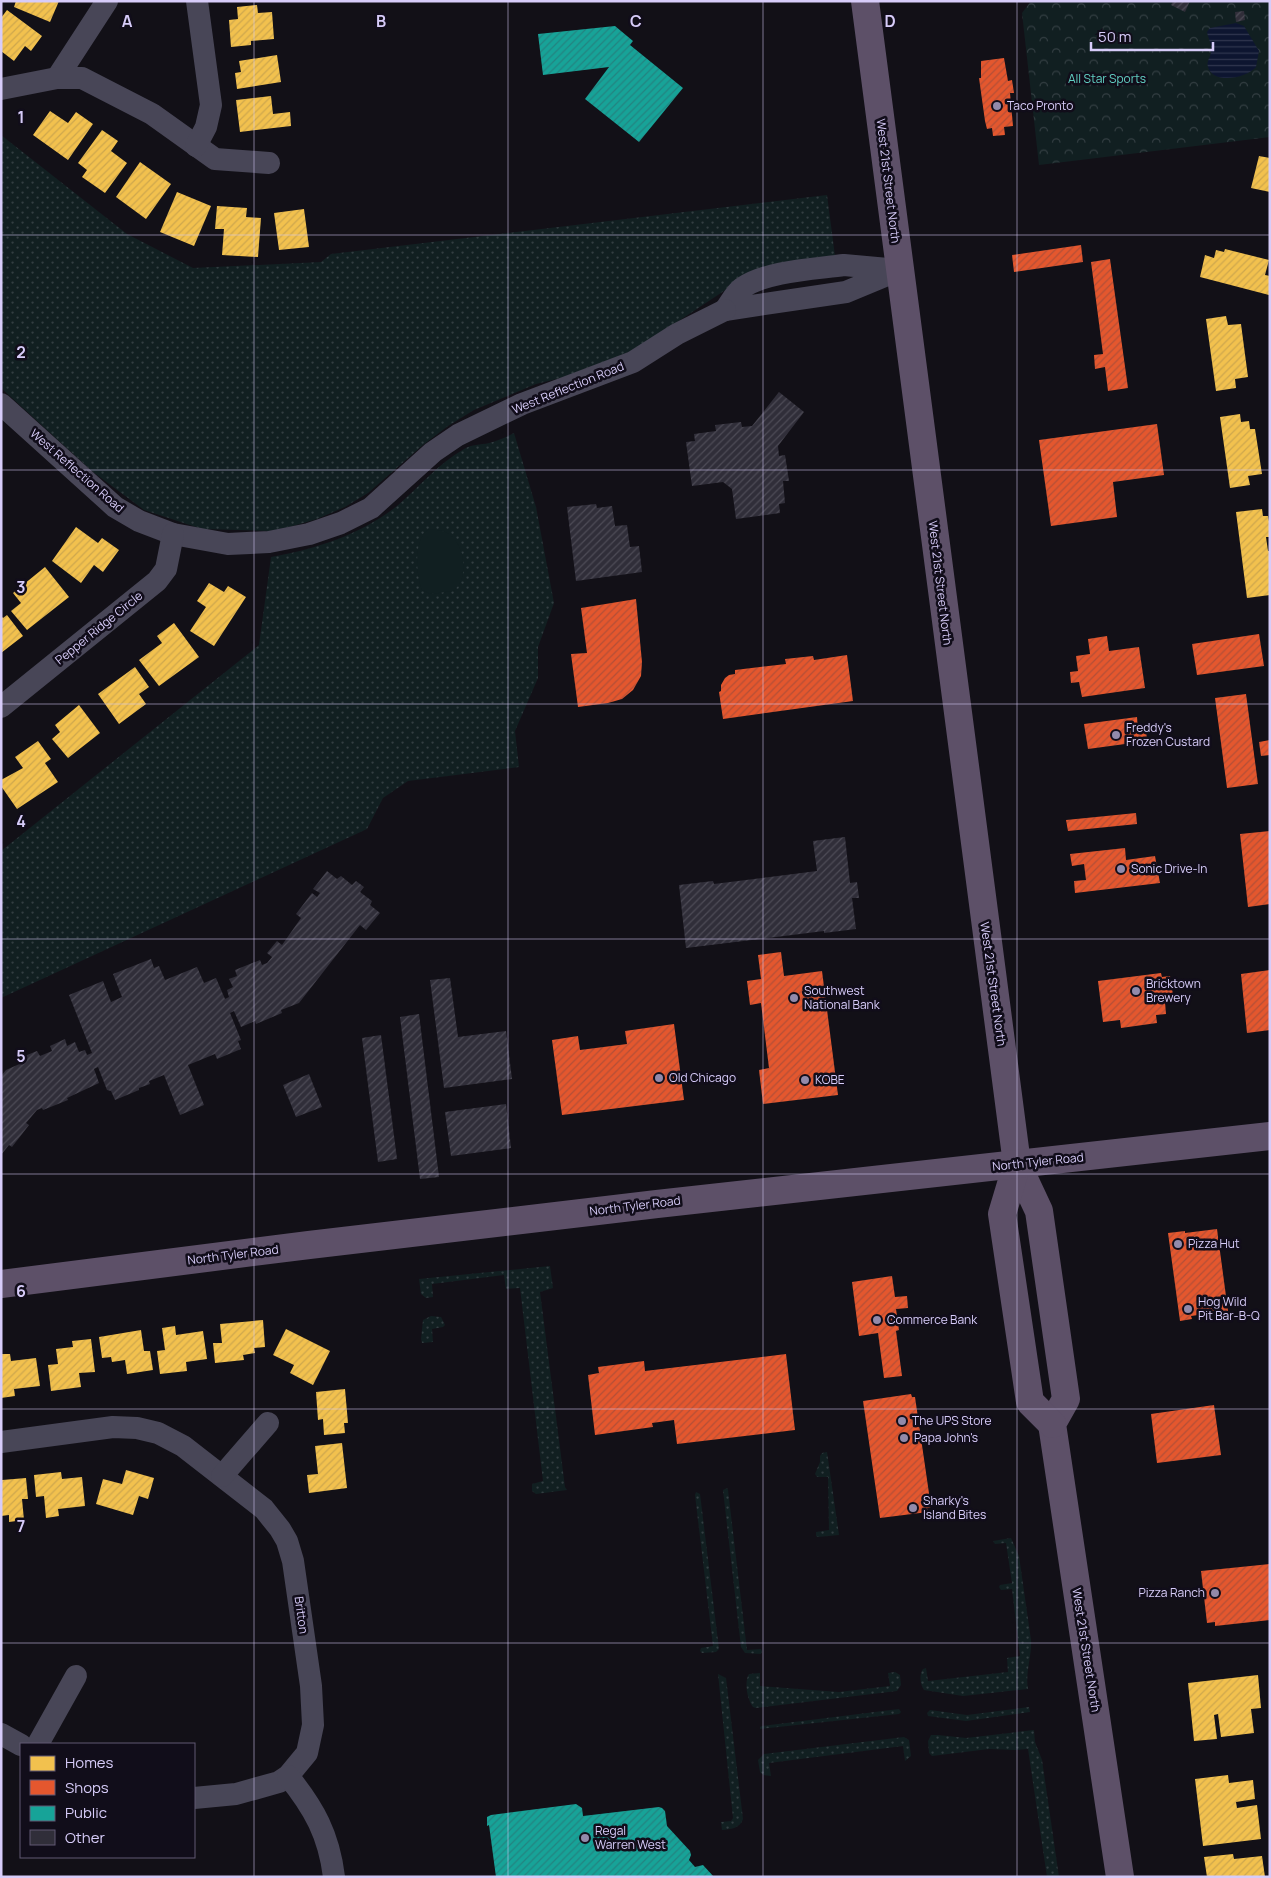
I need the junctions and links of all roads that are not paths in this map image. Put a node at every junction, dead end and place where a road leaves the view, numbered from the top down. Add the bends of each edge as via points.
1 (107, 1) edge
2 (197, 1) edge
3 (865, 1) edge
4 (57, 78) junction
5 (1, 90) edge
6 (196, 146) junction
7 (269, 163) dead end
8 (899, 270) junction
9 (1, 404) edge
10 (173, 534) junction
11 (1, 707) edge
12 (1270, 1136) edge
13 (1017, 1164) junction
14 (1, 1284) edge
15 (268, 1424) dead end
16 (1052, 1424) junction
17 (1, 1442) edge
18 (222, 1476) junction
19 (76, 1676) dead end
20 (1, 1734) edge
21 (39, 1743) edge
22 (20, 1744) edge
23 (288, 1776) junction
24 (195, 1798) edge
25 (334, 1877) edge
26 (1120, 1877) edge

1 - 4 street
2 - 6 street via 211,105 206,127
3 - 8 main road, West 21st Street North
4 - 5 street
4 - 6 street via 82,78 94,83 152,114
6 - 7 street via 215,159
8 - 10 street, West Reflection Road via 844,265 791,271 741,288 725,310 677,334 633,362 522,404 458,435 433,452 371,508 342,524 269,542 228,544
8 - 13 main road, West 21st Street North
9 - 10 street, West Reflection Road via 115,507 139,522
10 - 11 street, Pepper Ridge Circle via 166,569 157,581
12 - 13 main road, North Tyler Road
13 - 14 main road, North Tyler Road via 657,1204
13 - 16 main road, West 21st Street North via 1039,1211 1066,1399
13 - 16 main road, West 21st Street North via 1002,1214 1030,1402
15 - 18 street
16 - 26 main road, West 21st Street North
17 - 18 street, Britton via 83,1430 137,1428 158,1433 183,1446
18 - 23 street, Britton via 275,1522 287,1541 293,1561 311,1686 313,1725 307,1753
19 - 21 street
20 - 22 street
23 - 24 street via 243,1793
23 - 25 street via 317,1816

